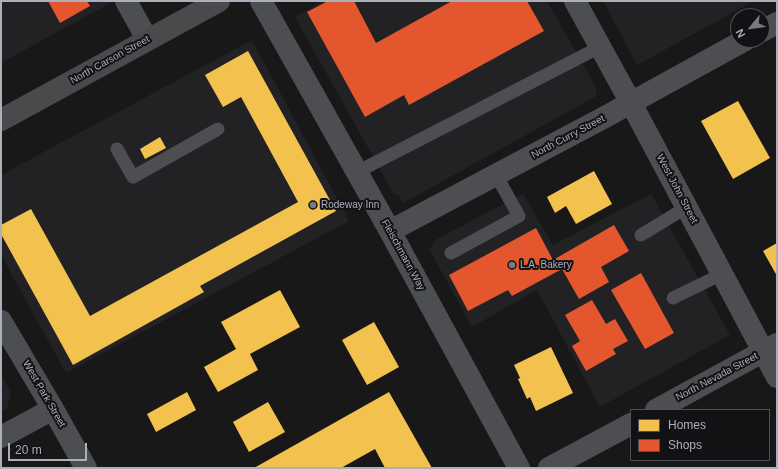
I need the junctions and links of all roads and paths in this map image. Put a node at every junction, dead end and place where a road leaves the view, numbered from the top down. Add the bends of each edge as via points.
1 (126, 1) edge
2 (219, 1) edge
3 (261, 1) edge
4 (575, 1) edge
5 (147, 39) junction
6 (600, 47) junction
7 (731, 48) edge
8 (631, 103) junction
9 (1, 120) edge
10 (218, 129) dead end
11 (117, 149) dead end
12 (357, 172) junction
13 (496, 175) junction
14 (687, 207) junction
15 (390, 231) junction
16 (642, 235) dead end
17 (451, 253) dead end
18 (722, 274) junction
19 (673, 298) dead end
20 (1, 321) edge
21 (770, 348) edge
22 (777, 377) edge
23 (53, 409) junction
24 (658, 409) edge
25 (630, 425) edge
26 (1, 437) edge
27 (86, 468) edge
28 (519, 468) edge
29 (549, 468) edge

1 - 5 street
2 - 5 main road, North Carson Street
3 - 12 street, Fleischmann Way
4 - 6 street, West John Street
5 - 9 main road, North Carson Street
6 - 8 street, West John Street
6 - 12 lane
7 - 8 street, North Curry Street
8 - 13 street, North Curry Street
8 - 14 street, West John Street
10 - 11 lane via 133,177
12 - 15 street, Fleischmann Way
13 - 15 street, North Curry Street
13 - 17 lane via 519,216
14 - 16 lane
14 - 18 street, West John Street
15 - 28 street, Fleischmann Way
18 - 19 lane
18 - 21 street, West John Street
20 - 23 street, West Park Street
21 - 22 street, West John Street
21 - 24 street, North Nevada Street
23 - 26 street
23 - 27 street, West Park Street
25 - 29 street

